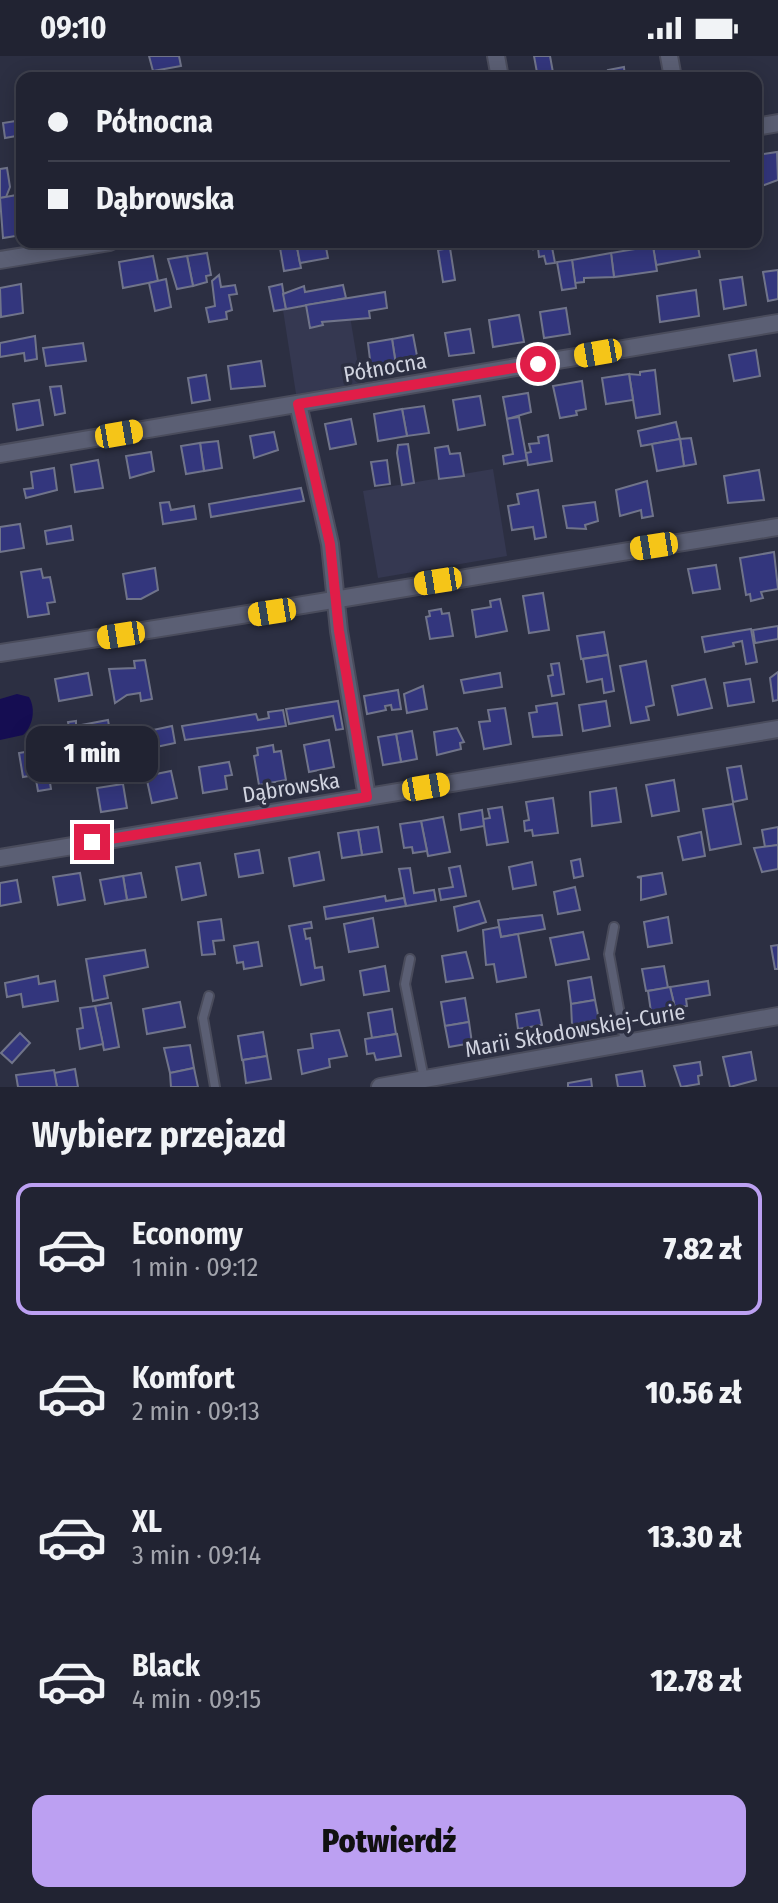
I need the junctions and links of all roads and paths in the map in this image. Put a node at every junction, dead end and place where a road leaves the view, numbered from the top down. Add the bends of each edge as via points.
1 (73, 248) edge
2 (0, 260) edge
3 (778, 323) edge
4 (298, 404) junction
5 (0, 454) edge
6 (778, 527) edge
7 (337, 599) junction
8 (0, 653) edge
9 (778, 729) edge
10 (367, 797) junction
11 (0, 858) edge
12 (614, 927) dead end
13 (410, 959) dead end
14 (209, 996) dead end
15 (778, 1016) edge
16 (625, 1042) junction
17 (424, 1080) junction
18 (215, 1087) edge
19 (380, 1087) edge

1 - 2 street
3 - 4 street, Północna
4 - 5 street, Północna
4 - 7 street
6 - 7 street
7 - 8 street
7 - 10 street
9 - 10 street, Dąbrowska
10 - 11 street, Dąbrowska
12 - 16 lane via 609,954
13 - 17 lane via 405,984
14 - 18 lane via 203,1018
15 - 16 street, Marii Skłodowskiej-Curie
16 - 17 street, Marii Skłodowskiej-Curie
17 - 19 street, Marii Skłodowskiej-Curie

